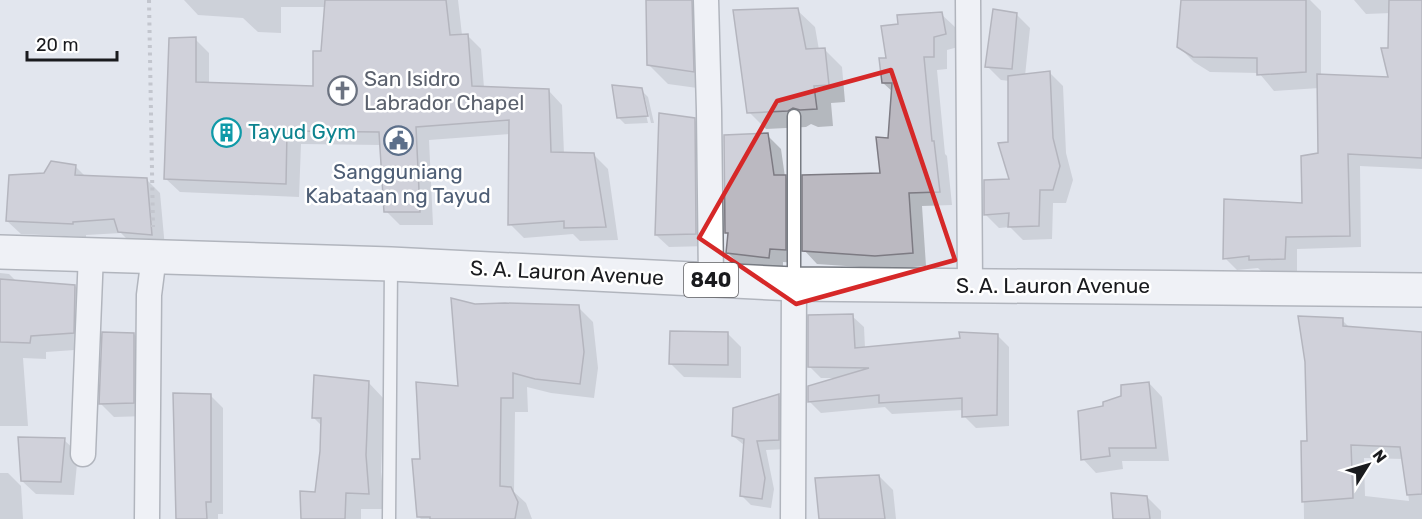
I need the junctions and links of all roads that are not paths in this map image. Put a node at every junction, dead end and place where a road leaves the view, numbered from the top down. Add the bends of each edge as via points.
1 (706, 0) edge
2 (968, 0) edge
3 (794, 116) dead end
4 (0, 252) edge
5 (91, 253) junction
6 (154, 256) junction
7 (391, 264) junction
8 (711, 280) junction
9 (794, 284) junction
10 (970, 286) junction
11 (1422, 290) edge
12 (83, 454) dead end
13 (147, 519) edge
14 (389, 519) edge
15 (793, 519) edge

1 - 8 street
2 - 10 street
3 - 9 lane
4 - 5 highway, S. A. Lauron Avenue / 840
5 - 6 highway, S. A. Lauron Avenue / 840
5 - 12 street
6 - 7 highway, S. A. Lauron Avenue / 840
6 - 13 street via 149,295
7 - 8 highway, S. A. Lauron Avenue / 840
7 - 14 lane
8 - 9 highway, S. A. Lauron Avenue / 840
9 - 10 highway, S. A. Lauron Avenue / 840
9 - 15 street
10 - 11 highway, S. A. Lauron Avenue / 840

